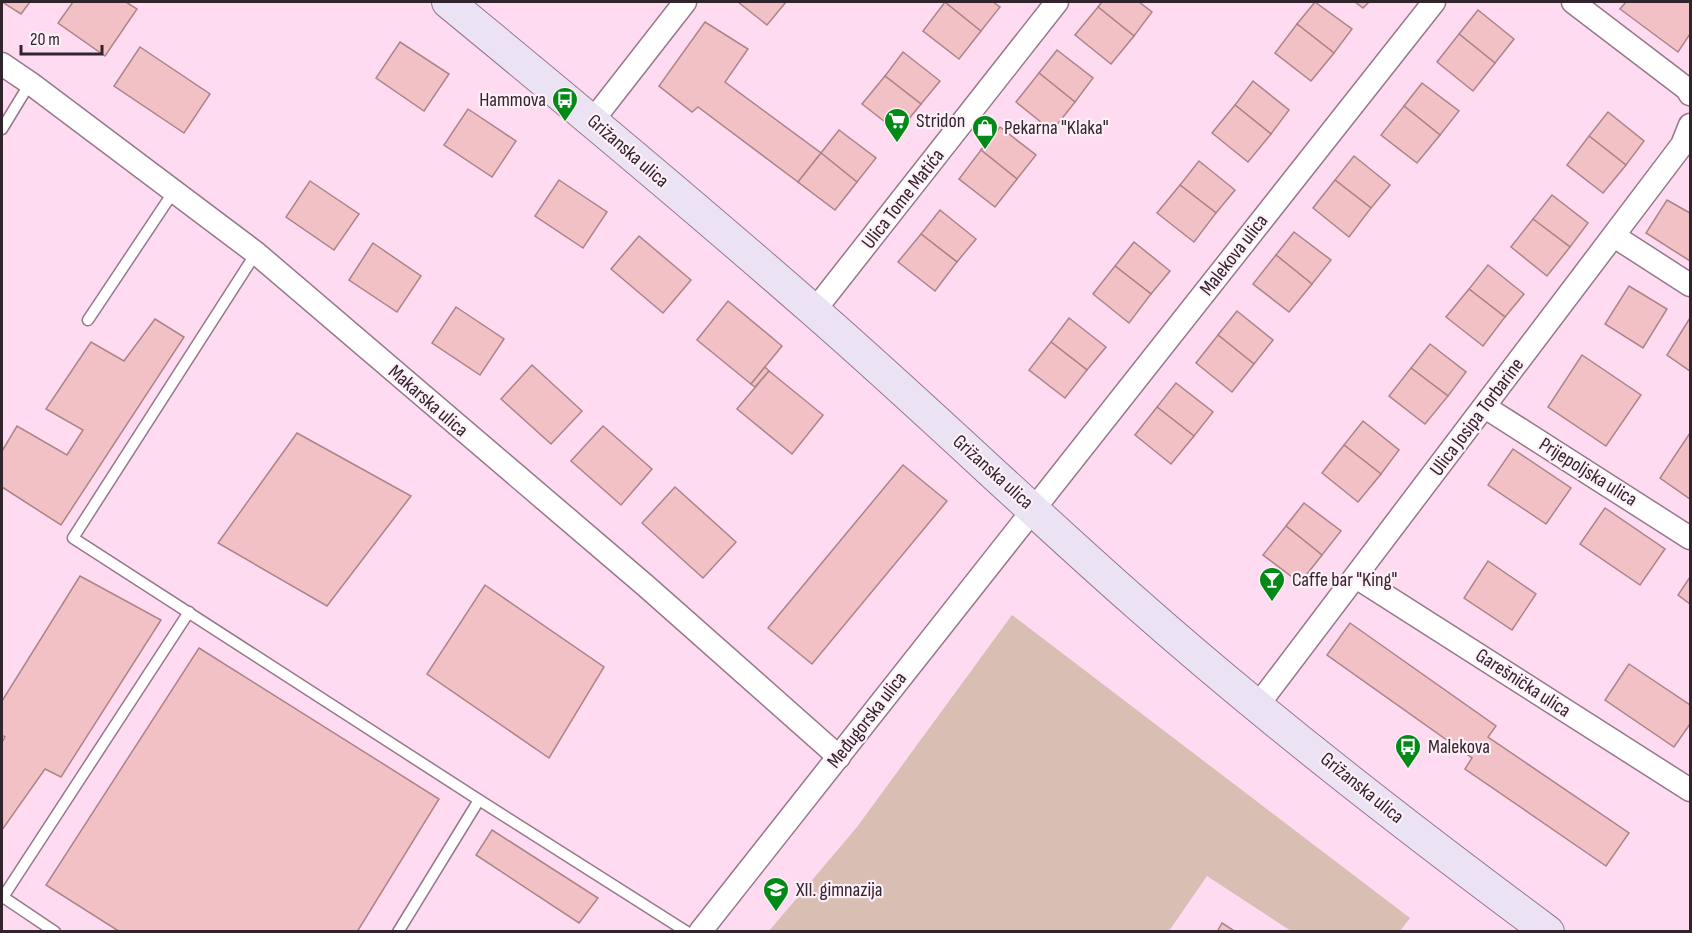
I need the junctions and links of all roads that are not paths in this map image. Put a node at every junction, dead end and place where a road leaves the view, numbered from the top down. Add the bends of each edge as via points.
1 (448, 2) edge
2 (685, 2) edge
3 (1057, 2) edge
4 (1434, 2) edge
5 (1574, 2) edge
6 (2, 64) edge
7 (30, 83) junction
8 (1690, 94) edge
9 (593, 120) junction
10 (1690, 125) edge
11 (2, 129) edge
12 (174, 191) junction
13 (1614, 236) junction
14 (256, 253) junction
15 (1690, 285) edge
16 (814, 311) junction
17 (88, 320) dead end
18 (1485, 407) junction
19 (1033, 508) junction
20 (1690, 538) edge
21 (1356, 577) junction
22 (189, 612) junction
23 (1258, 705) junction
24 (839, 757) junction
25 (1690, 790) edge
26 (479, 800) junction
27 (55, 932) edge
28 (398, 932) edge
29 (687, 932) edge
30 (700, 932) edge
31 (1548, 932) edge

1 - 9 street, Grižanska ulica
2 - 9 street
3 - 16 street, Ulica Tome Matića
4 - 19 street, Malekova ulica
5 - 8 street
6 - 7 street, Makarska ulica
7 - 11 lane
7 - 12 street, Makarska ulica
9 - 16 street, Grižanska ulica
10 - 13 street, Ulica Josipa Torbarine via 1682,145
12 - 14 street, Makarska ulica
12 - 17 lane
13 - 15 street
13 - 18 street, Ulica Josipa Torbarine
14 - 22 lane via 73,538
14 - 24 street, Makarska ulica via 646,586
16 - 19 street, Grižanska ulica
18 - 20 street, Prijepoljska ulica
18 - 21 street, Ulica Josipa Torbarine
19 - 23 street, Grižanska ulica via 1136,603
19 - 24 street, Međugorska ulica
21 - 23 street, Ulica Josipa Torbarine
21 - 25 street, Garešnička ulica
22 - 26 lane
22 - 27 lane via 3,897
23 - 31 street, Grižanska ulica
24 - 30 street, Međugorska ulica
26 - 28 lane
26 - 29 lane

